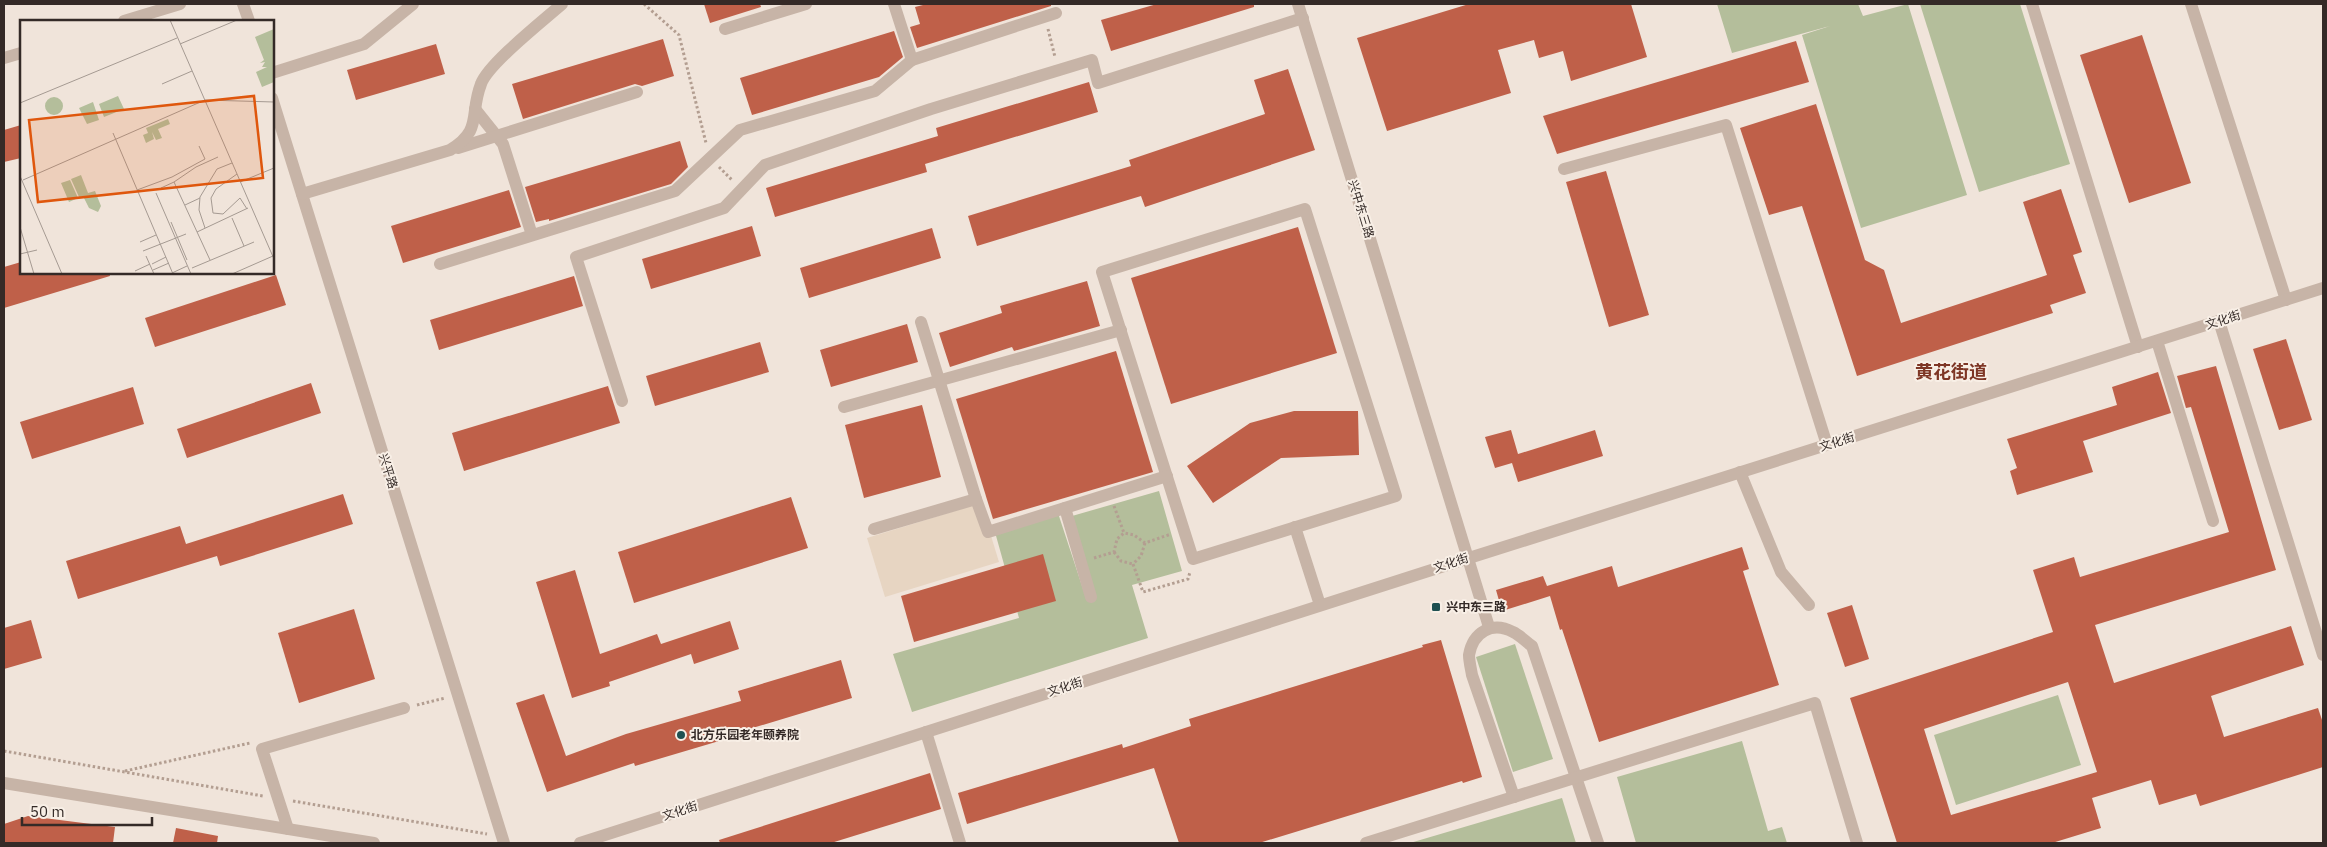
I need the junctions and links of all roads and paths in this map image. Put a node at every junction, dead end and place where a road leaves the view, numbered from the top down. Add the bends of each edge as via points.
1 (180, 4) edge
2 (243, 4) edge
3 (413, 4) edge
4 (562, 4) edge
5 (644, 4) edge
6 (806, 4) edge
7 (894, 4) edge
8 (1298, 4) edge
9 (2191, 4) edge
10 (2035, 5) edge
11 (1051, 14) joint
12 (1303, 18) junction
13 (127, 20) edge
14 (249, 20) edge
15 (724, 29) dead end
16 (20, 53) edge
17 (4, 58) edge
18 (912, 60) junction
19 (1059, 69) junction
20 (274, 72) edge
21 (637, 92) dead end
22 (274, 104) edge
23 (475, 109) junction
24 (496, 136) junction
25 (450, 150) junction
26 (710, 158) junction
27 (1564, 169) dead end
28 (742, 190) junction
29 (302, 194) junction
30 (532, 235) junction
31 (440, 264) dead end
32 (2323, 288) edge
33 (2286, 300) junction
34 (2219, 321) junction
35 (921, 322) dead end
36 (1120, 330) junction
37 (2157, 341) junction
38 (2138, 347) junction
39 (939, 381) junction
40 (622, 402) dead end
41 (844, 407) dead end
42 (1827, 445) junction
43 (1740, 472) junction
44 (1167, 476) junction
45 (1110, 494) junction
46 (976, 499) junction
47 (1065, 508) junction
48 (2213, 521) dead end
49 (1295, 527) junction
50 (874, 529) dead end
51 (1184, 530) junction
52 (1124, 533) junction
53 (1144, 543) junction
54 (1114, 552) junction
55 (1468, 558) junction
56 (1193, 560) junction
57 (1081, 562) junction
58 (1133, 564) junction
59 (1091, 597) dead end
60 (1809, 605) dead end
61 (1320, 606) junction
62 (1489, 627) junction
63 (2323, 655) edge
64 (404, 708) dead end
65 (926, 732) junction
66 (4, 751) edge
67 (1577, 777) junction
68 (4, 783) edge
69 (269, 797) dead end
70 (1514, 797) junction
71 (289, 800) dead end
72 (288, 829) junction
73 (503, 840) edge
74 (374, 843) edge
75 (580, 843) edge
76 (960, 843) edge
77 (1366, 843) edge
78 (1598, 843) edge
79 (1857, 843) edge

1 - 13 street
2 - 14 street
3 - 20 street via 364,44
4 - 23 street via 491,68 481,83
5 - 26 path via 679,35
6 - 15 street
7 - 18 street
8 - 12 street, 兴中东三路
9 - 33 street
10 - 38 street
11 - 18 street
11 - 19 path
12 - 19 street via 1098,84 1092,60
12 - 55 street, 兴中东三路
16 - 17 street
18 - 26 street via 875,91 740,130
19 - 28 street via 765,165
21 - 24 street
22 - 29 street, 兴平路
23 - 24 street
23 - 25 street via 472,130 465,141
24 - 25 street
24 - 30 street via 503,144
25 - 29 street
26 - 28 path
26 - 30 street via 676,191
27 - 42 street via 1726,125
28 - 40 street via 724,208 576,257
29 - 73 street, 兴平路
30 - 31 street
32 - 33 street, 文化街
33 - 34 street, 文化街
34 - 37 street, 文化街
34 - 63 street
35 - 39 street
36 - 39 street
36 - 44 street
36 - 49 street via 1102,272 1305,209 1396,496
37 - 38 street, 文化街
37 - 48 street
38 - 42 street, 文化街
39 - 41 street
39 - 46 street
42 - 43 street, 文化街
43 - 55 street, 文化街
43 - 60 street via 1781,572
44 - 45 street
44 - 51 street
45 - 47 street
45 - 52 path
46 - 47 street via 988,532
46 - 50 street
47 - 57 street
49 - 56 street
49 - 61 street
51 - 53 path
51 - 56 street
52 - 53 path via 1134,535
52 - 54 path via 1117,539
53 - 58 path via 1141,556
54 - 57 path
54 - 58 path via 1121,561
55 - 61 street, 文化街
55 - 62 street, 兴中东三路
56 - 58 path via 1188,578 1143,592
57 - 59 street
61 - 65 street, 文化街
62 - 67 street via 1514,632 1532,646
62 - 70 street via 1474,641 1469,656 1472,675
64 - 72 street via 262,749
65 - 75 street, 文化街
65 - 76 street
66 - 69 path
67 - 70 street
67 - 78 street
67 - 79 street via 1815,703
68 - 72 street
70 - 77 street
71 - 73 path
72 - 74 street

